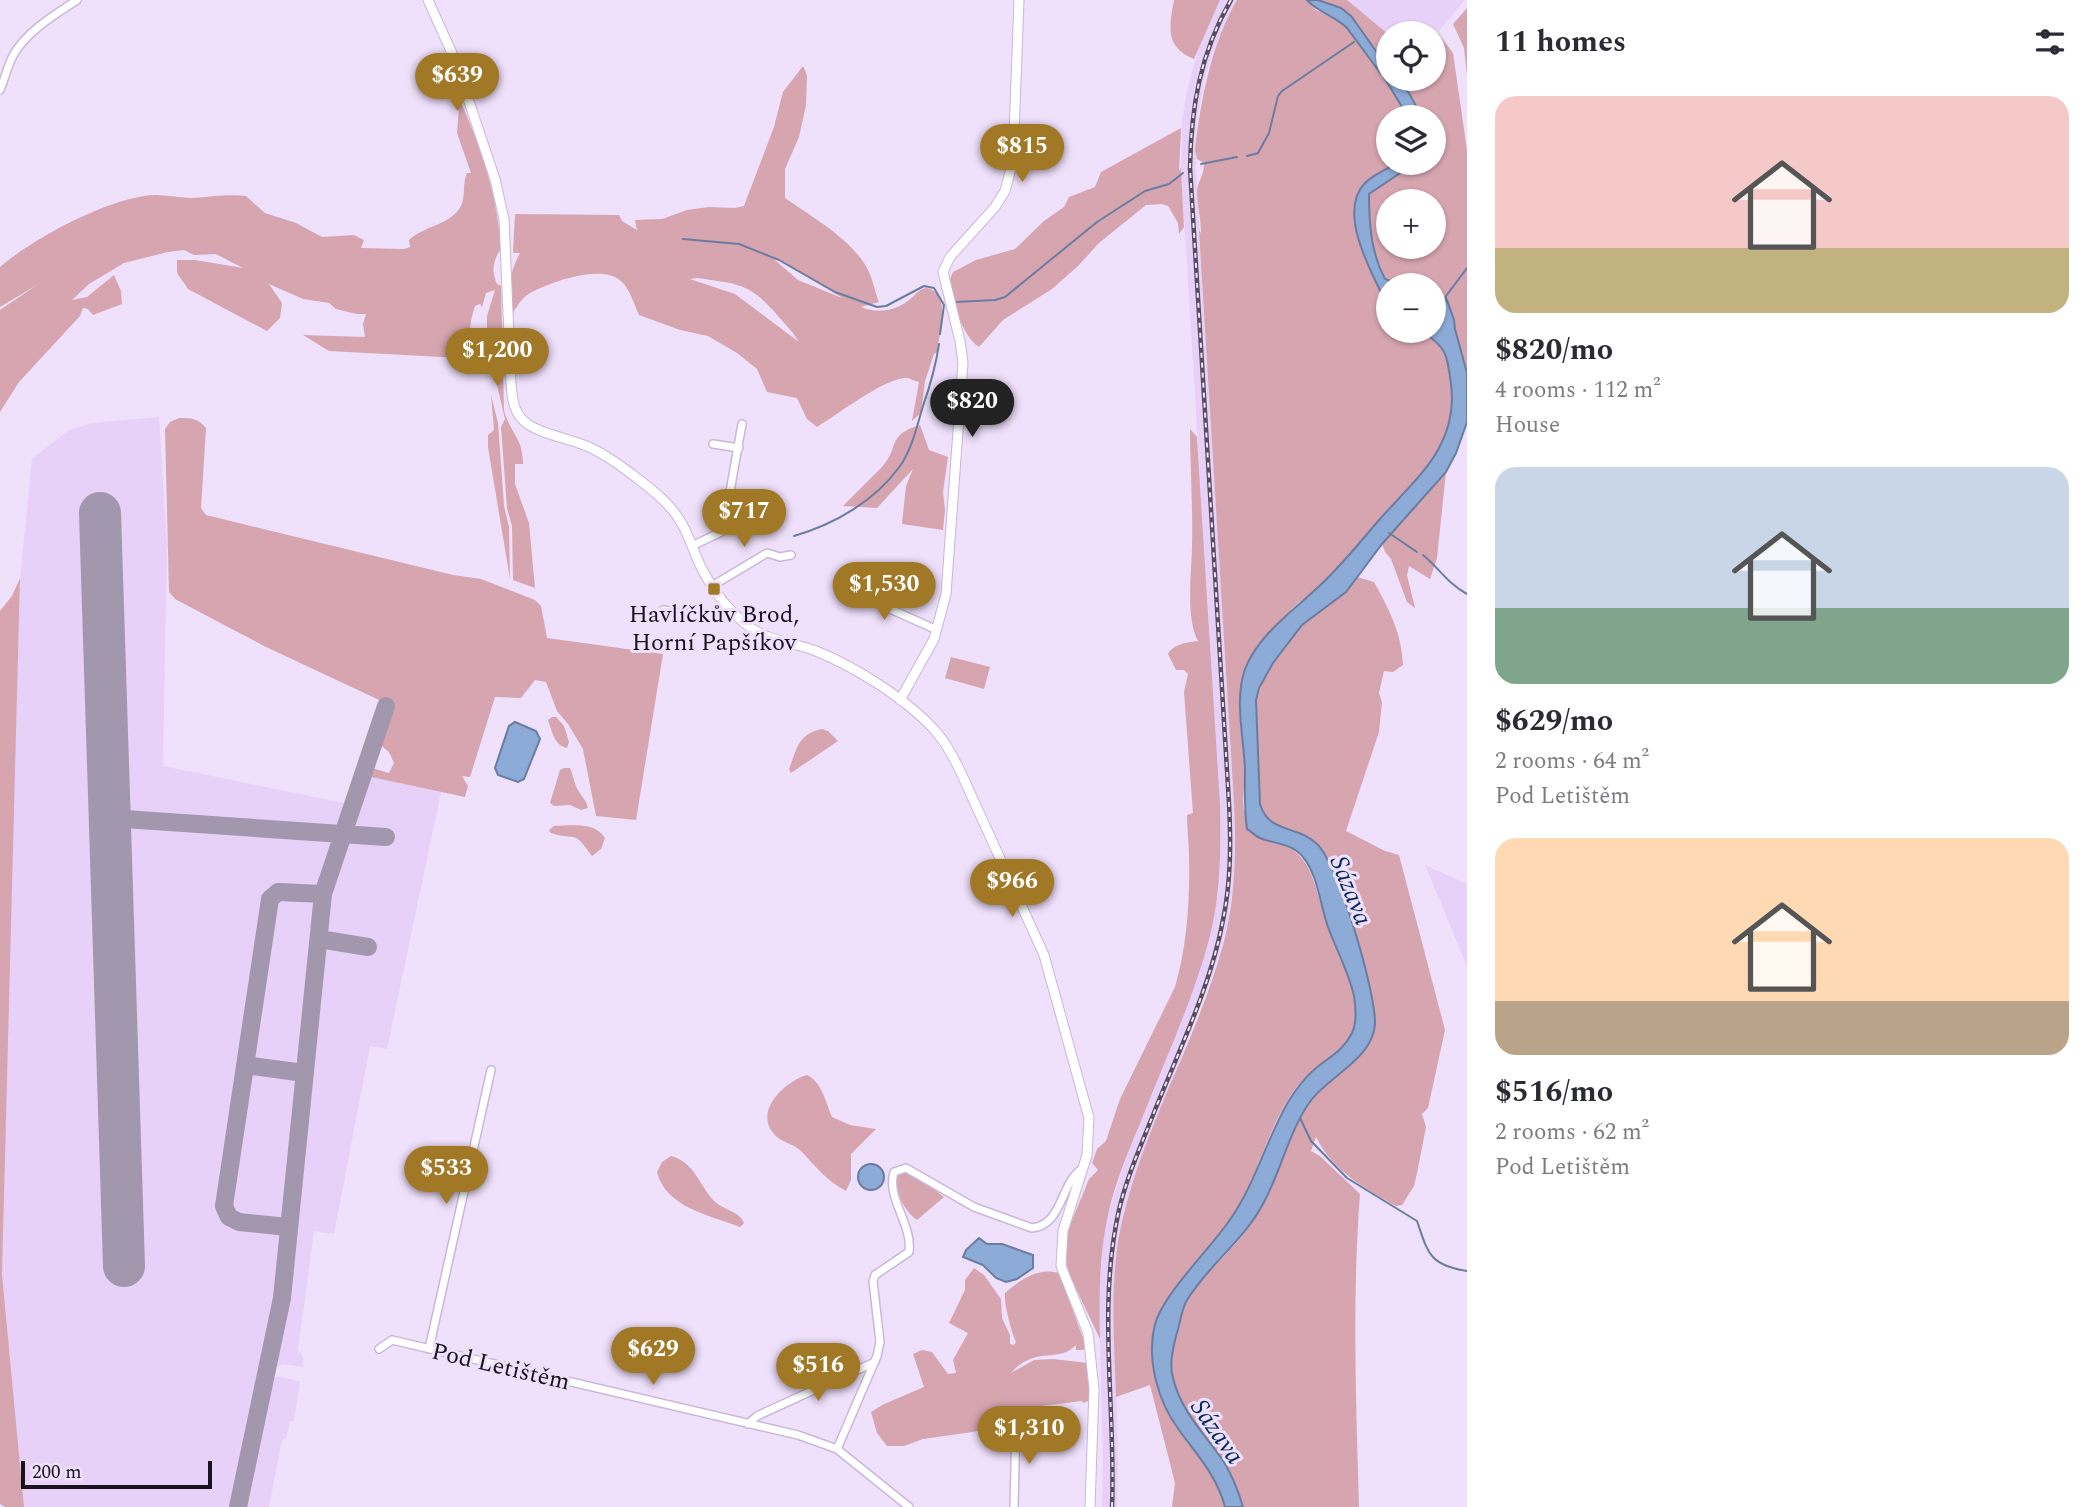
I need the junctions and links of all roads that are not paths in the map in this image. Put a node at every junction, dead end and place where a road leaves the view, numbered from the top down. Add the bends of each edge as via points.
1 (77, 0) edge
2 (428, 0) edge
3 (1019, 0) edge
4 (0, 90) edge
5 (742, 424) dead end
6 (713, 444) dead end
7 (738, 448) junction
8 (692, 546) junction
9 (791, 555) dead end
10 (712, 586) junction
11 (855, 589) dead end
12 (663, 610) dead end
13 (730, 610) junction
14 (937, 630) junction
15 (900, 700) junction
16 (491, 1070) dead end
17 (1082, 1169) junction
18 (379, 1349) dead end
19 (429, 1349) junction
20 (875, 1362) junction
21 (748, 1424) junction
22 (1016, 1425) dead end
23 (837, 1449) junction
24 (909, 1507) edge
25 (1014, 1507) edge
26 (1090, 1507) edge

1 - 4 street via 20,45
2 - 8 street via 455,60 505,219 511,383 519,416 533,427 590,447 629,472 677,516
3 - 14 street via 1013,161 995,207 950,257 943,272 962,363 946,594
5 - 7 street
6 - 7 street
7 - 8 street via 723,531
8 - 10 street
9 - 10 street via 767,554
10 - 13 street
11 - 14 street via 859,595
12 - 13 street via 722,615
13 - 15 street via 748,626 844,664
14 - 15 street
15 - 17 street via 949,749 1044,955 1089,1118
16 - 19 street
17 - 20 street via 1074,1174 1050,1220 1037,1228 974,1207 906,1168 894,1172 892,1184 910,1248 875,1275 880,1342
17 - 26 street via 1063,1231 1061,1266 1088,1333 1094,1389
18 - 19 street, Pod Letištěm via 392,1340
19 - 21 street, Pod Letištěm
20 - 21 street
20 - 23 street
21 - 23 street, Pod Letištěm
22 - 25 street
23 - 24 street, Pod Letištěm

